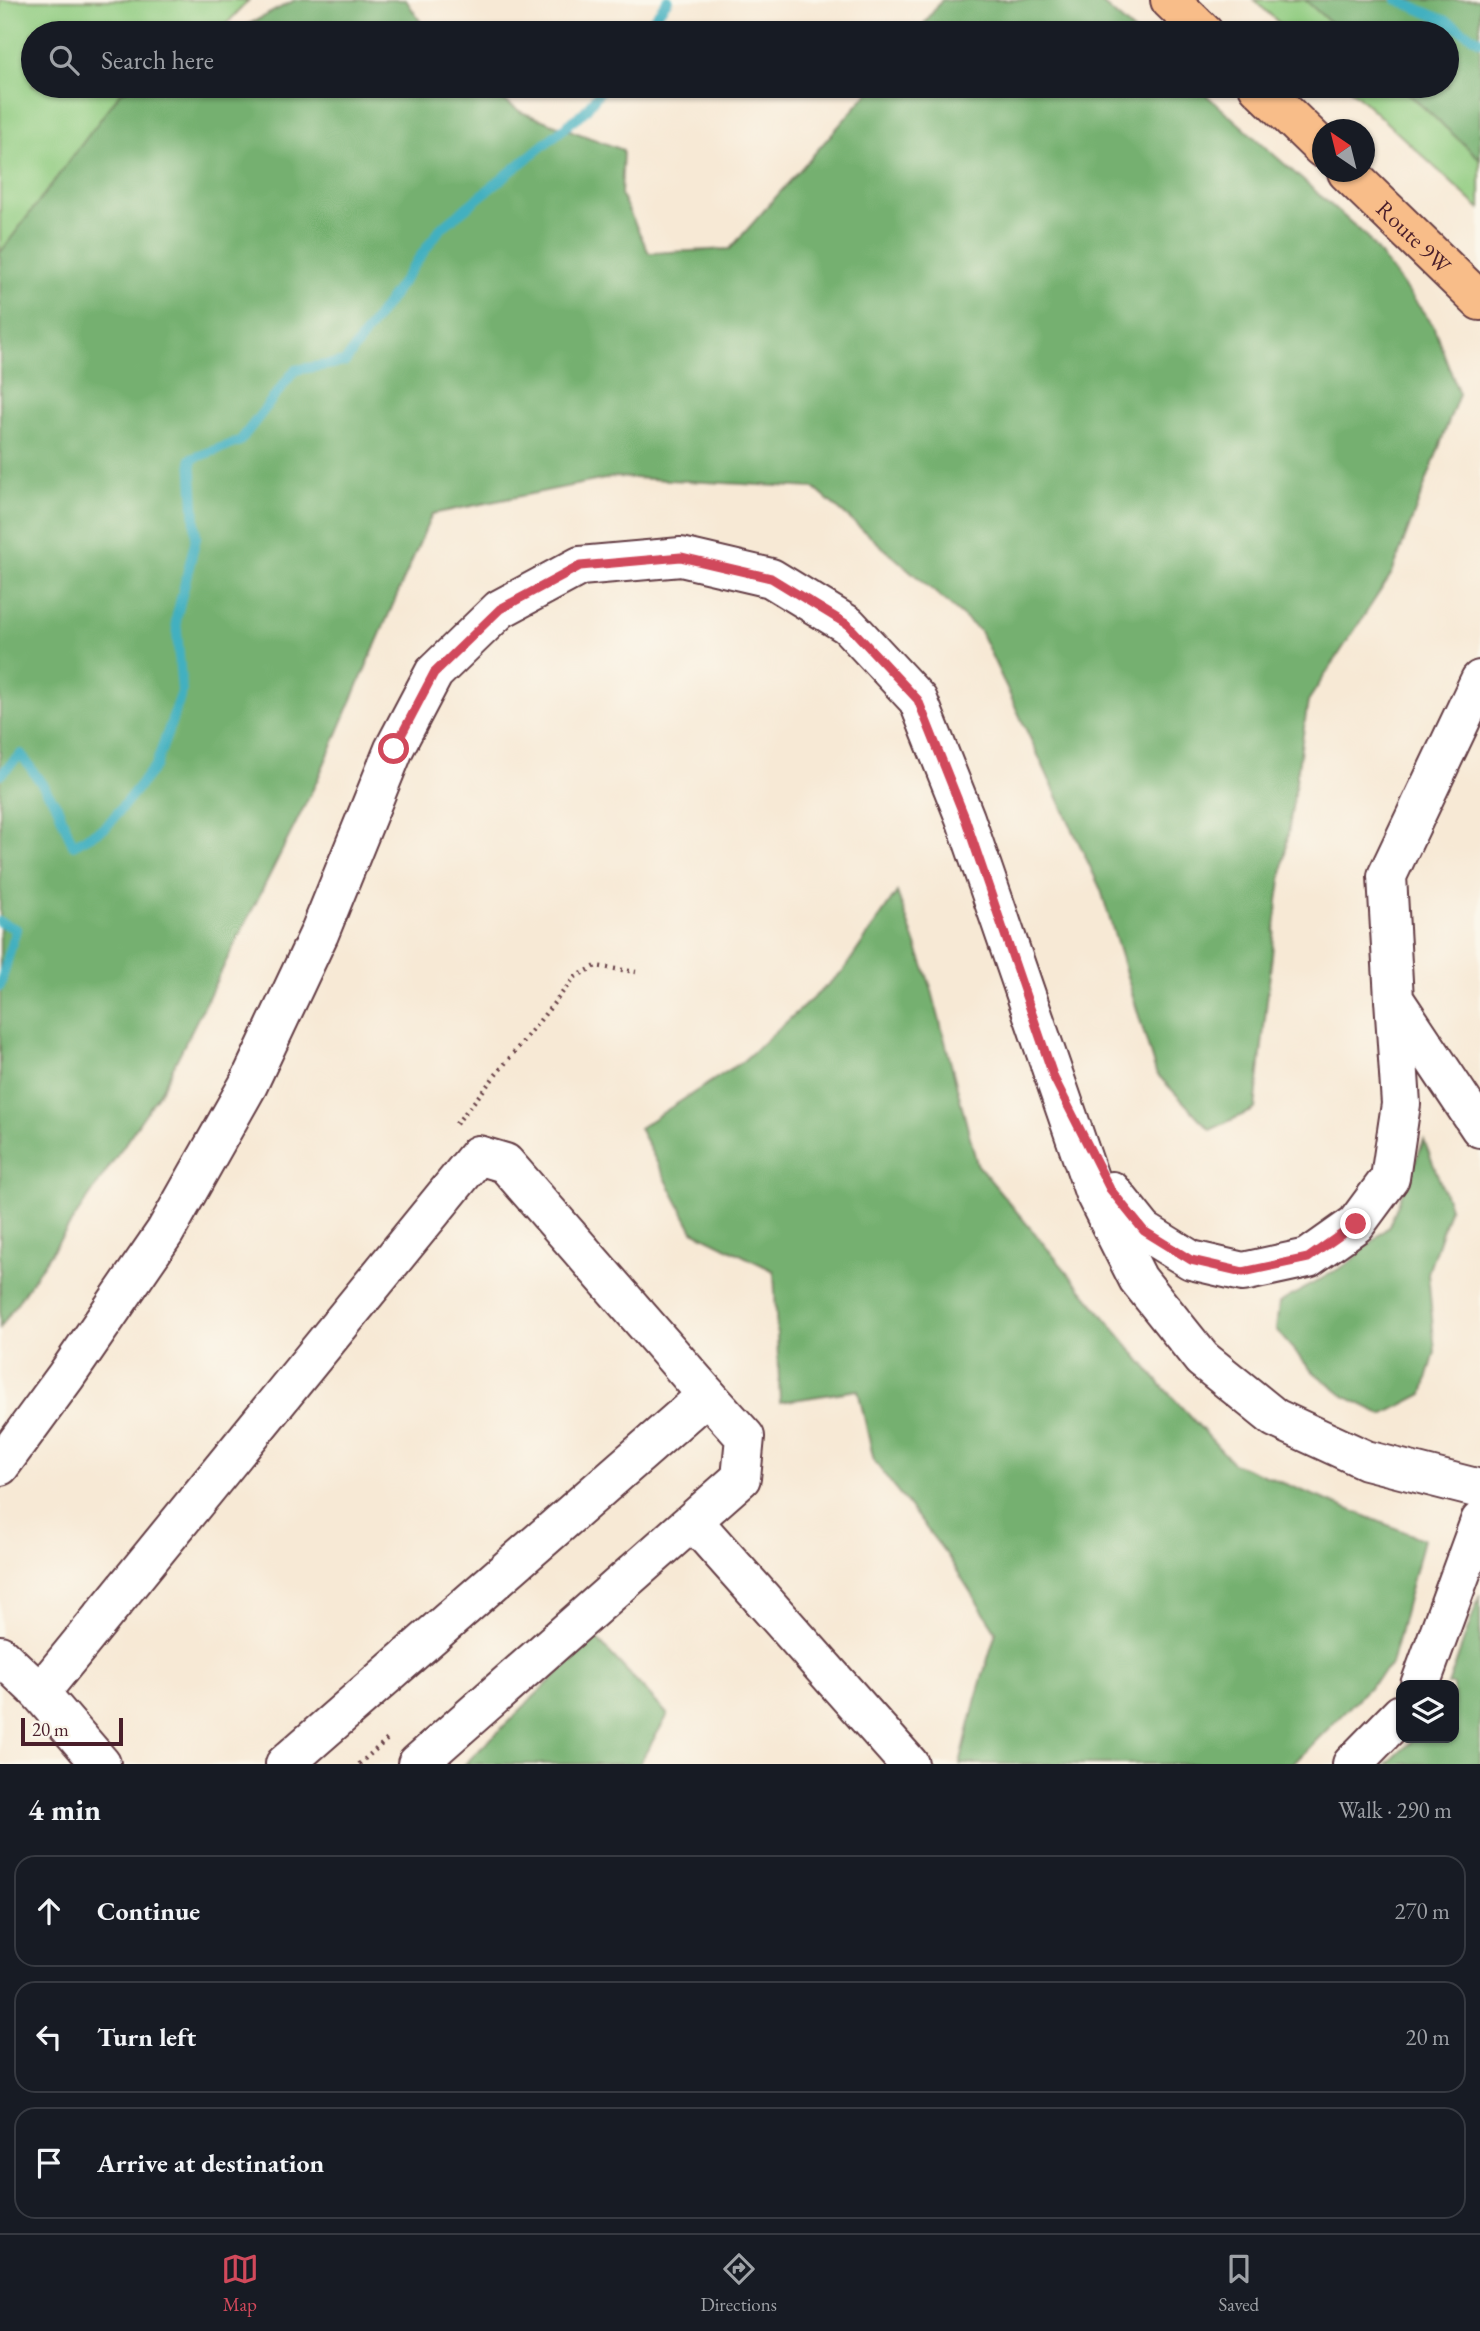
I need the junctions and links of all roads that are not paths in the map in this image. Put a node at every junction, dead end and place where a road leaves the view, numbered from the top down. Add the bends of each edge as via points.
1 (1170, 0) edge
2 (1192, 21) edge
3 (1270, 98) edge
4 (1312, 138) edge
5 (1357, 182) edge
6 (1480, 301) edge
7 (1480, 680) edge
8 (1394, 999) junction
9 (1054, 1078) junction
10 (1480, 1128) edge
11 (707, 1395) junction
12 (0, 1466) edge
13 (1480, 1489) edge
14 (693, 1521) junction
15 (1480, 1521) edge
16 (0, 1655) edge
17 (1422, 1680) edge
18 (40, 1693) junction
19 (1396, 1719) edge
20 (100, 1764) edge
21 (285, 1764) edge
22 (417, 1764) edge
23 (909, 1764) edge
24 (1352, 1764) edge

1 - 2 main road
3 - 4 main road
5 - 6 main road, Route 9W
7 - 8 lane via 1387,876
8 - 9 lane via 1401,1104 1390,1178 1356,1224 1308,1258 1243,1272 1191,1260 1144,1231 1110,1189
8 - 10 lane
9 - 12 lane via 965,818 918,700 848,625 771,578 681,557 580,566 500,609 434,673 394,749 319,934 248,1085 165,1232
9 - 13 lane via 1094,1192 1138,1279 1202,1359 1275,1418 1366,1460
11 - 14 lane via 745,1437 741,1478
11 - 18 lane via 505,1163 478,1156
11 - 21 lane
14 - 22 lane
14 - 23 lane
15 - 17 lane
16 - 18 lane
18 - 20 lane
19 - 24 lane

